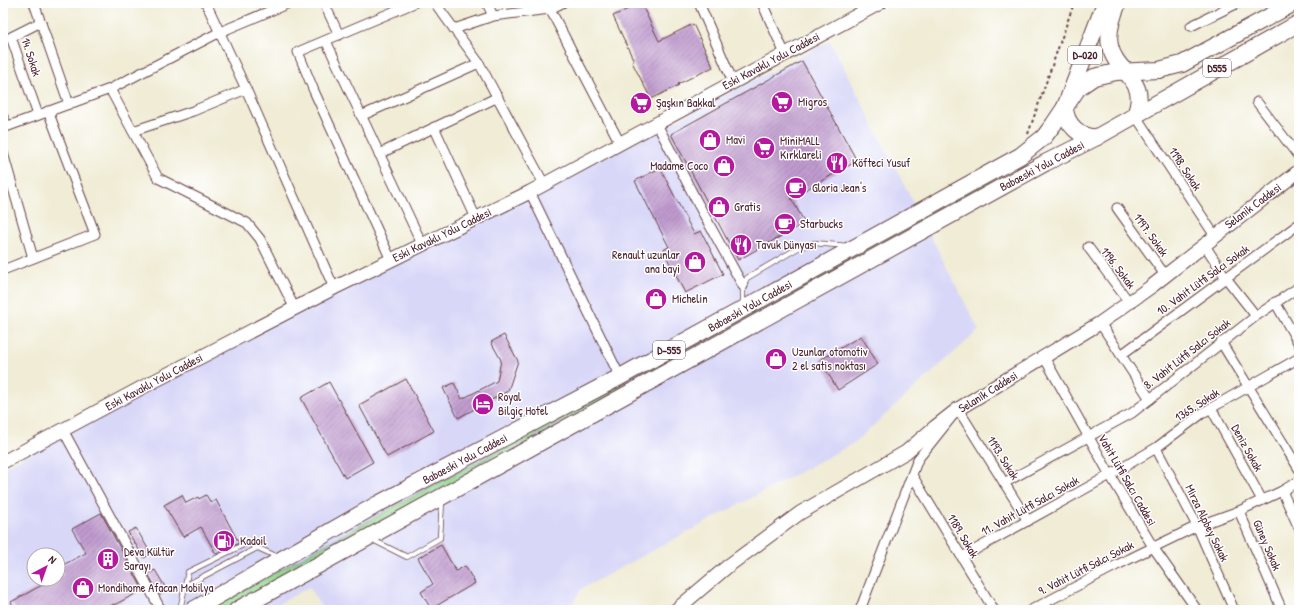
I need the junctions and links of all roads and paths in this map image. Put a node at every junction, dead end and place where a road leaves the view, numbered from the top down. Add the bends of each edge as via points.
1 (34, 3) edge
2 (206, 3) edge
3 (289, 3) edge
4 (324, 3) edge
5 (414, 3) edge
6 (435, 3) edge
7 (487, 3) edge
8 (562, 3) edge
9 (699, 3) edge
10 (762, 3) edge
11 (880, 3) edge
12 (1074, 3) edge
13 (1105, 3) edge
14 (1118, 3) edge
15 (1238, 3) edge
16 (1294, 3) edge
17 (550, 9) junction
18 (493, 16) junction
19 (41, 22) junction
20 (1299, 22) edge
21 (1191, 26) dead end
22 (454, 29) junction
23 (220, 32) junction
24 (339, 35) junction
25 (326, 41) junction
26 (785, 54) junction
27 (479, 63) junction
28 (1125, 71) junction
29 (733, 82) junction
30 (110, 89) junction
31 (246, 89) junction
32 (498, 97) junction
33 (1257, 102) dead end
34 (69, 104) junction
35 (1065, 107) junction
36 (48, 111) junction
37 (38, 115) junction
38 (1135, 115) junction
39 (361, 116) junction
40 (3, 117) edge
41 (656, 122) junction
42 (5, 127) edge
43 (434, 127) junction
44 (133, 131) junction
45 (1027, 136) dead end
46 (1097, 137) junction
47 (620, 143) junction
48 (3, 153) edge
49 (379, 154) junction
50 (1299, 157) edge
51 (1299, 171) edge
52 (544, 184) junction
53 (530, 192) junction
54 (1117, 208) dead end
55 (476, 218) junction
56 (1299, 224) edge
57 (1215, 236) junction
58 (422, 244) junction
59 (1204, 244) junction
60 (858, 246) junction
61 (1088, 247) dead end
62 (34, 258) junction
63 (391, 260) junction
64 (3, 270) edge
65 (1165, 275) junction
66 (1226, 278) junction
67 (743, 286) junction
68 (1299, 287) edge
69 (334, 288) junction
70 (1129, 302) junction
71 (1275, 302) junction
72 (295, 309) junction
73 (743, 310) junction
74 (1256, 316) junction
75 (1100, 323) junction
76 (1221, 342) junction
77 (1299, 344) edge
78 (1121, 355) junction
79 (1044, 357) junction
80 (1299, 358) edge
81 (620, 377) junction
82 (1249, 387) junction
83 (1150, 398) junction
84 (1211, 408) junction
85 (958, 409) junction
86 (63, 430) junction
87 (1088, 437) junction
88 (1156, 448) junction
89 (3, 462) edge
90 (1299, 469) edge
91 (912, 475) junction
92 (1110, 475) junction
93 (1299, 481) edge
94 (1004, 483) junction
95 (1282, 491) junction
96 (442, 498) junction
97 (1262, 500) junction
98 (1239, 511) junction
99 (1028, 520) junction
100 (1197, 526) junction
101 (1299, 528) edge
102 (369, 537) junction
103 (257, 548) junction
104 (1153, 548) junction
105 (962, 557) junction
106 (282, 559) junction
107 (185, 586) junction
108 (1299, 608) edge
109 (161, 610) edge
110 (180, 610) edge
111 (193, 610) edge
112 (237, 610) edge
113 (676, 610) edge
114 (860, 610) edge
115 (994, 610) edge
116 (1031, 610) edge
117 (1197, 610) edge
118 (1234, 610) edge
119 (1282, 610) edge
120 (1295, 610) edge

1 - 19 street
2 - 23 street
3 - 23 street
4 - 24 street
5 - 24 street
6 - 22 street
7 - 18 street
8 - 17 street
9 - 29 street
10 - 26 street
11 - 26 street, Eski Kavaklı Yolu Caddesi
12 - 45 path
13 - 35 highway, D-020
14 - 28 highway, D-020 via 1109,39 1113,54
15 - 21 street
16 - 28 highway, Babaeski Yolu Caddesi / D-555 via 1182,64 1159,70
17 - 18 street
17 - 47 street
18 - 22 street
19 - 34 street
19 - 37 street, 14. Sokak via 11,37
20 - 38 highway, Babaeski Yolu Caddesi / D555
22 - 27 street
23 - 30 street
23 - 31 street
24 - 25 street
25 - 39 street
25 - 63 street via 298,52
26 - 29 street, Eski Kavaklı Yolu Caddesi
27 - 32 street
27 - 39 street
28 - 35 highway, Babaeski Yolu Caddesi / D-555 via 1094,77 1078,88
28 - 38 highway via 1138,90 1139,103
29 - 41 street, Eski Kavaklı Yolu Caddesi
30 - 34 street
30 - 44 street
31 - 44 street via 193,111
31 - 69 street
32 - 43 street
32 - 52 street
33 - 50 street
34 - 36 street
35 - 46 highway via 1067,119 1076,130 1087,136
35 - 60 highway, Babaeski Yolu Caddesi / D-555 via 1044,137 1020,156
36 - 37 street
36 - 62 street via 95,234
37 - 42 street
38 - 46 highway, Babaeski Yolu Caddesi / D-555
38 - 57 street, 1198. Sokak
39 - 49 street
40 - 42 street
41 - 47 street, Eski Kavaklı Yolu Caddesi
41 - 67 street
43 - 49 street
43 - 55 street
44 - 72 street via 158,178 246,223 260,239
46 - 96 highway, Babaeski Yolu Caddesi / D-555
47 - 52 street, Eski Kavaklı Yolu Caddesi
48 - 62 street
49 - 58 street
51 - 57 street, Selanik Caddesi
52 - 53 street, Eski Kavaklı Yolu Caddesi
53 - 55 street, Eski Kavaklı Yolu Caddesi
53 - 81 street
54 - 65 street, 1197. Sokak
55 - 58 street, Eski Kavaklı Yolu Caddesi
56 - 66 street, 10. Vahit Lütfi Salcı Sokak
57 - 59 street, Selanik Caddesi
58 - 63 street, Eski Kavaklı Yolu Caddesi
59 - 65 street, Selanik Caddesi
59 - 66 street
60 - 67 lane via 814,243 798,248 747,278
60 - 73 highway, Babaeski Yolu Caddesi / D-555
61 - 70 street, 1196. Sokak
62 - 64 street
63 - 69 street, Eski Kavaklı Yolu Caddesi
65 - 70 street, Selanik Caddesi
66 - 74 street
66 - 78 street, 10. Vahit Lütfi Salcı Sokak
67 - 73 lane
68 - 71 street, 8. Vahit Lütfi Salcı Sokak
69 - 72 street, Eski Kavaklı Yolu Caddesi
70 - 75 street, Selanik Caddesi
71 - 74 street, 8. Vahit Lütfi Salcı Sokak
71 - 77 street
72 - 86 street, Eski Kavaklı Yolu Caddesi
73 - 81 highway, Babaeski Yolu Caddesi / D-555
74 - 76 street, 8. Vahit Lütfi Salcı Sokak
75 - 78 street
75 - 79 street, Selanik Caddesi
76 - 82 street
76 - 83 street, 8. Vahit Lütfi Salcı Sokak
78 - 83 street
79 - 85 street, Selanik Caddesi
79 - 87 street, Vahit Lütfi Salcı Caddesi
80 - 82 street, 1365. Sokak
81 - 106 highway, Babaeski Yolu Caddesi / D-555 via 378,504
82 - 84 street, 1365. Sokak
82 - 90 street
83 - 87 street, 8. Vahit Lütfi Salcı Sokak via 1132,413
84 - 88 street, 1365. Sokak
84 - 97 street, Deniz Sokak
85 - 91 street via 918,459
85 - 94 street, 1193. Sokak
85 - 113 street, Selanik Caddesi via 906,452 800,514 728,566
86 - 89 street, Eski Kavaklı Yolu Caddesi
86 - 109 street
87 - 92 street, Vahit Lütfi Salcı Caddesi
87 - 94 street, 8. Vahit Lütfi Salcı Sokak
88 - 92 street, 1365. Sokak
88 - 100 street, Mirza Alpbey Sokak
91 - 105 street, 1189. Sokak
91 - 114 street
92 - 99 street, 11. Vahit Lütfi Salcı Sokak
92 - 104 street, Vahit Lütfi Salcı Caddesi
93 - 95 street, 9. Vahit Lütfi Salcı Sokak
94 - 99 street, 1193. Sokak
95 - 97 street, 9. Vahit Lütfi Salcı Sokak
95 - 101 street
96 - 102 highway, Babaeski Yolu Caddesi / D-555
96 - 102 lane via 440,538 407,557
97 - 98 street, 9. Vahit Lütfi Salcı Sokak
98 - 100 street, 9. Vahit Lütfi Salcı Sokak
98 - 119 street, Güney Sokak
99 - 105 street, 11. Vahit Lütfi Salcı Sokak
100 - 104 street, 9. Vahit Lütfi Salcı Sokak
100 - 118 street, Mirza Alpbey Sokak
102 - 112 highway, Babaeski Yolu Caddesi / D-555
103 - 106 lane
103 - 107 lane
103 - 107 lane via 247,543 188,572
104 - 116 street, 9. Vahit Lütfi Salcı Sokak
104 - 117 street, Vahit Lütfi Salcı Caddesi
105 - 115 street, 1189. Sokak
106 - 111 highway, Babaeski Yolu Caddesi / D-555
107 - 110 lane
108 - 120 street

